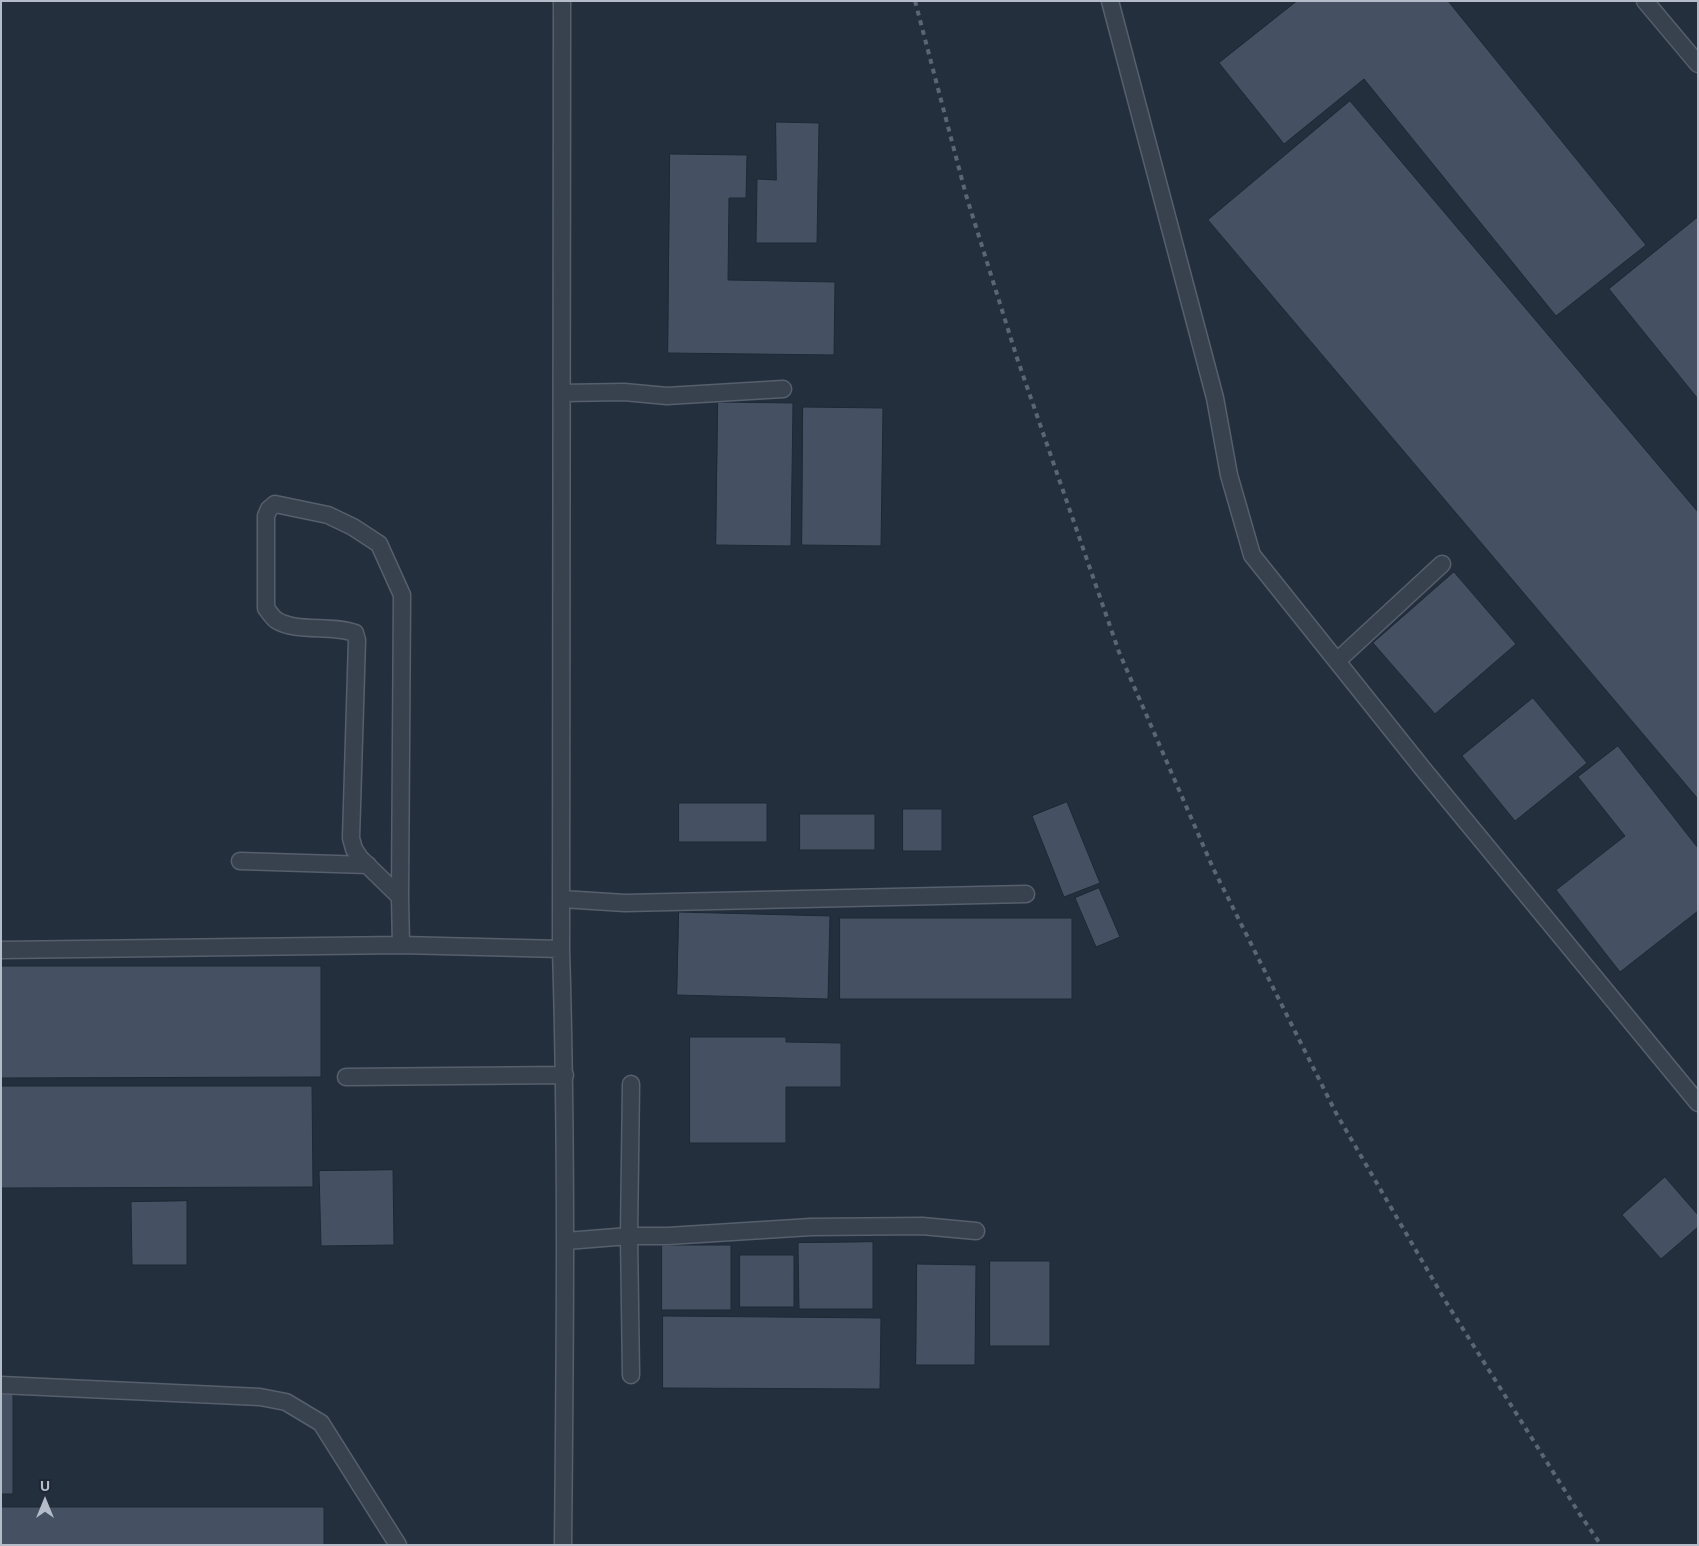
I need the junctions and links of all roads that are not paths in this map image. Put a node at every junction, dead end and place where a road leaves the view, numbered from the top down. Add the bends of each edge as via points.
1 (562, 1) edge
2 (1110, 1) edge
3 (1645, 1) edge
4 (1698, 64) edge
5 (784, 389) dead end
6 (562, 393) junction
7 (1442, 564) dead end
8 (1337, 661) junction
9 (240, 861) dead end
10 (368, 865) junction
11 (1026, 894) dead end
12 (400, 897) junction
13 (562, 899) junction
14 (402, 945) junction
15 (561, 949) junction
16 (1, 950) edge
17 (565, 1075) junction
18 (346, 1077) dead end
19 (631, 1084) dead end
20 (1698, 1103) edge
21 (976, 1231) dead end
22 (629, 1236) junction
23 (566, 1241) junction
24 (631, 1376) dead end
25 (1, 1385) edge
26 (398, 1545) edge
27 (563, 1545) edge

1 - 6 lane
2 - 8 lane via 1215,398 1229,475 1252,555
3 - 4 lane
5 - 6 lane via 667,396 624,392
6 - 13 lane
7 - 8 lane
8 - 20 lane
9 - 10 lane
10 - 12 lane
10 - 12 lane via 354,849 351,838 357,640 355,633 345,630 285,624 275,619 266,608 266,516 275,504 328,515 379,544 402,595
11 - 13 lane via 625,903
12 - 14 lane
13 - 15 lane
14 - 15 lane
14 - 16 lane
15 - 17 lane
17 - 18 lane
17 - 23 lane
19 - 22 lane
21 - 22 lane via 922,1226 820,1227
22 - 23 lane
22 - 24 lane
23 - 27 lane
25 - 26 lane via 260,1397 286,1402 320,1423

